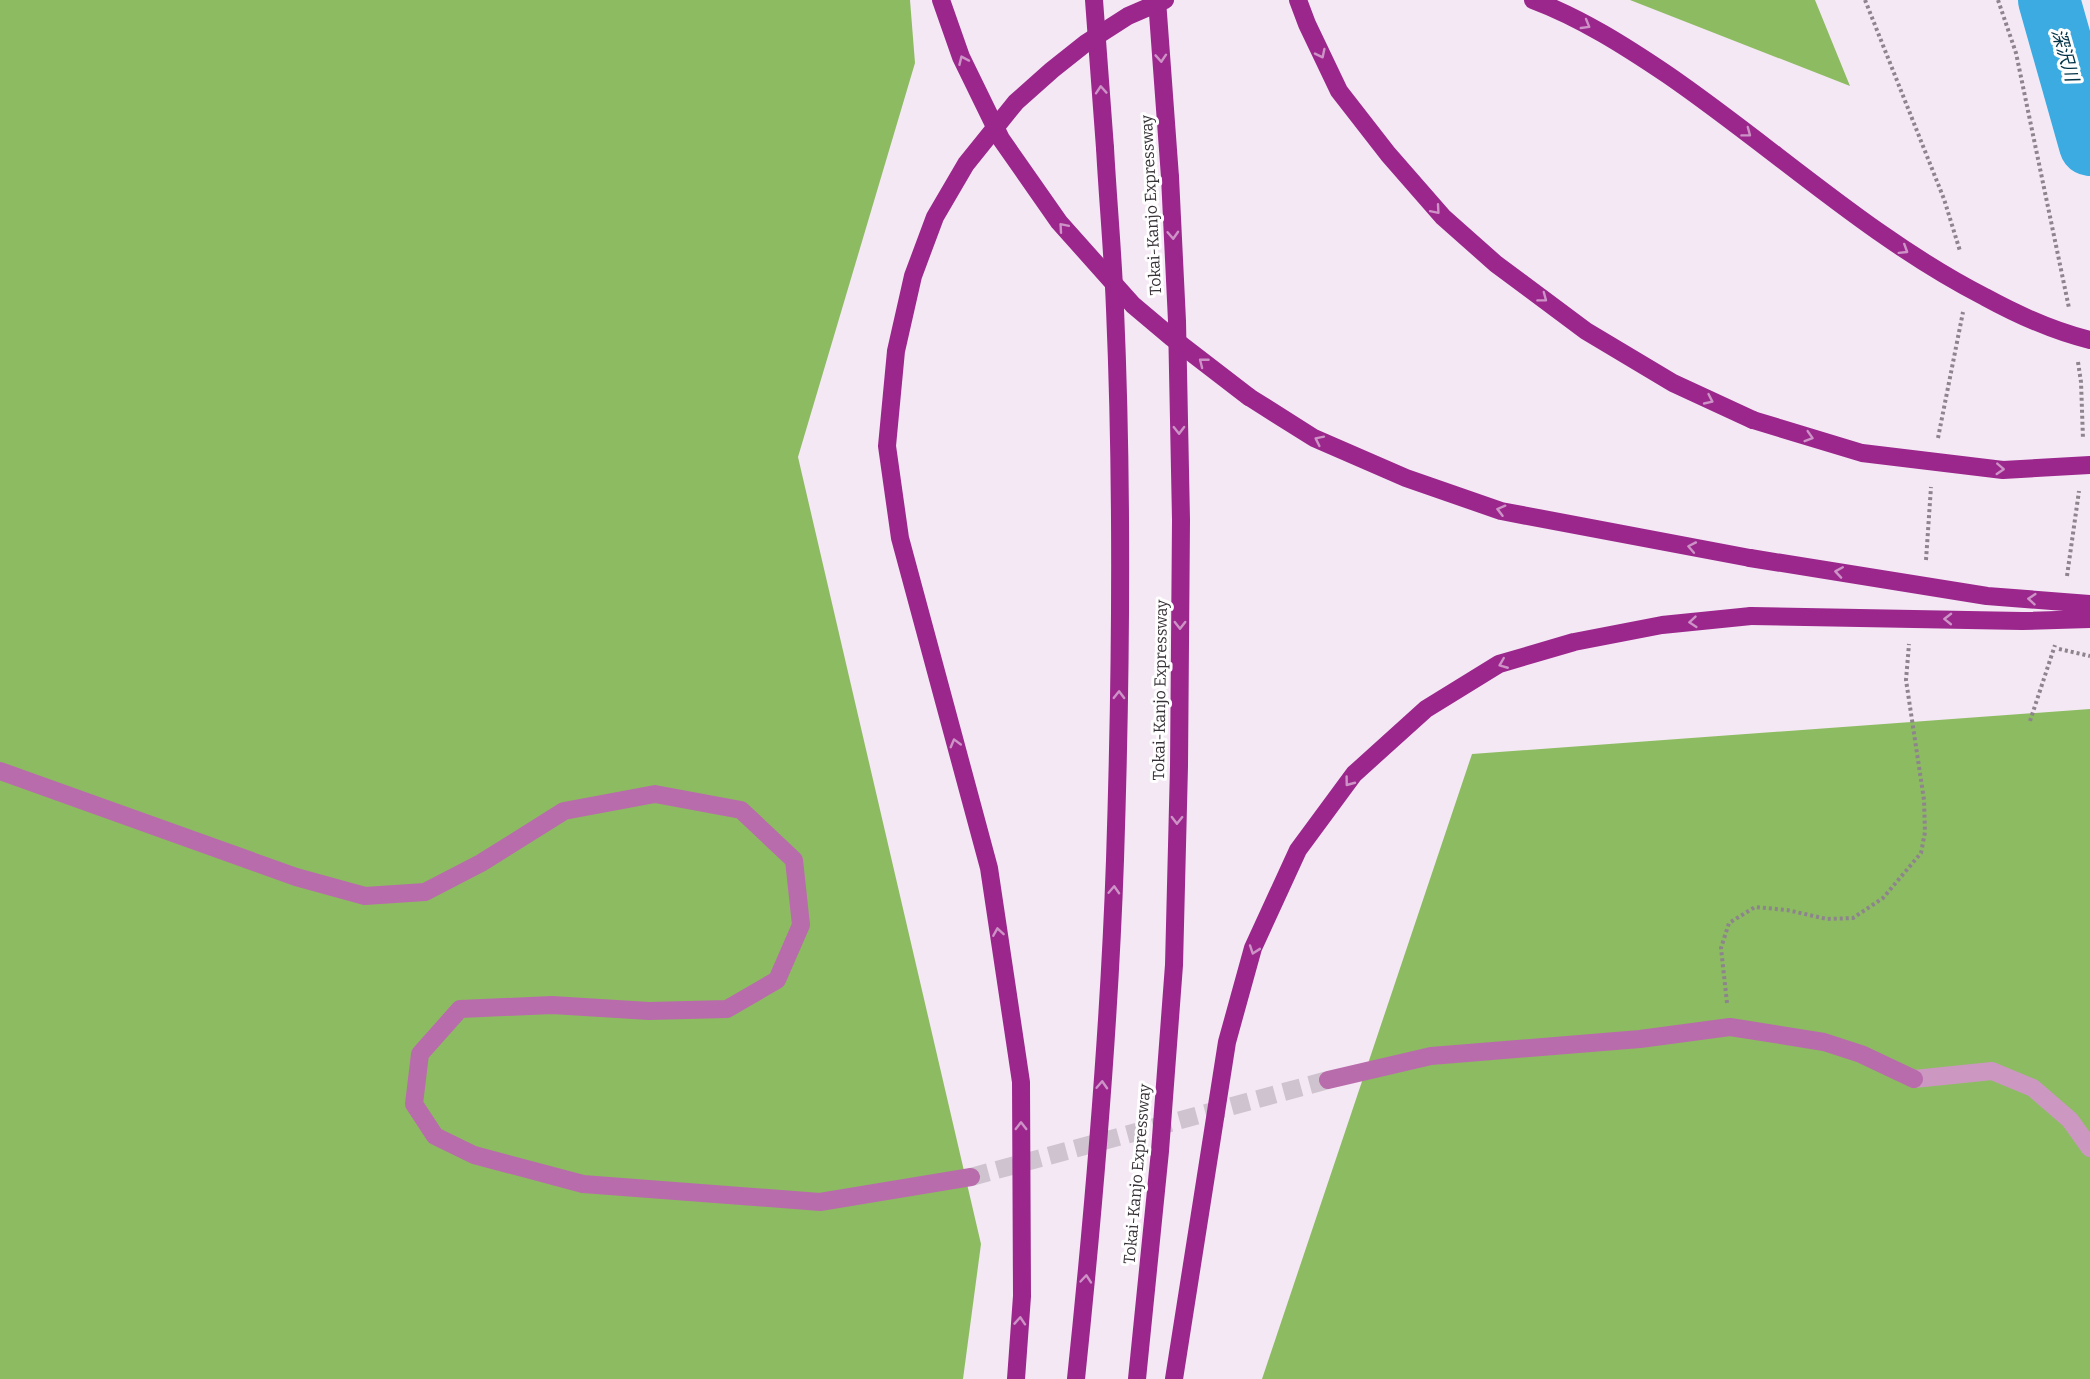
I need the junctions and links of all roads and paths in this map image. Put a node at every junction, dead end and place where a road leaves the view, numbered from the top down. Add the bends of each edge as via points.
1 (941, 0) edge
2 (1094, 0) edge
3 (1157, 0) edge
4 (1165, 0) edge
5 (1298, 0) edge
6 (1533, 0) edge
7 (1998, 0) edge
8 (2070, 315) dead end
9 (2090, 340) edge
10 (2077, 359) dead end
11 (2083, 442) dead end
12 (2090, 465) edge
13 (2080, 486) dead end
14 (2067, 579) dead end
15 (2090, 604) edge
16 (2090, 619) edge
17 (2057, 636) dead end
18 (2055, 648) junction
19 (2090, 656) edge
20 (2030, 721) dead end
21 (0, 771) edge
22 (1328, 1080) tunnel mouth
23 (2090, 1148) edge
24 (971, 1177) tunnel mouth
25 (1016, 1379) edge
26 (1076, 1379) edge
27 (1137, 1379) edge
28 (1174, 1379) edge

15 -> 1 highway, bridge via 1987,596 1750,558 1500,511 1406,478 1314,438 1250,397 1133,305 1059,222 1001,139 961,57
26 -> 2 highway, bridge via 1100,1117 1116,828 1120,642 1115,309
3 -> 27 highway, Tokai-Kanjo Expressway, bridge via 1177,321 1181,520 1179,766 1174,965
25 -> 4 highway via 1022,1296 1021,1082 989,868 900,538 887,446 896,351 913,276 931,227 966,164 1016,102 1052,70 1128,16
5 -> 12 highway, bridge via 1339,91 1443,217 1496,264 1586,331 1663,378 1753,420 1862,453 2003,470
6 -> 9 highway, bridge via 1562,11 1631,50 1890,241 1959,284 2017,314
7 - 8 path via 2016,53
10 - 11 path
13 - 14 path
16 -> 28 highway, bridge via 1751,616 1662,624 1574,642 1499,664 1426,710 1354,774 1298,850 1253,948 1227,1042
17 - 18 path
18 - 19 path
18 - 20 path
21 - 24 street via 296,877 364,896 425,892 481,863 564,811 655,794 741,810 794,860 801,925 777,980 727,1009 649,1011 552,1005 460,1009 420,1054 414,1104 435,1136 474,1155 583,1184 820,1202
22 - 23 street via 1431,1056 1640,1039 1730,1027 1824,1042 1914,1079 1992,1071 2033,1088 2070,1120

